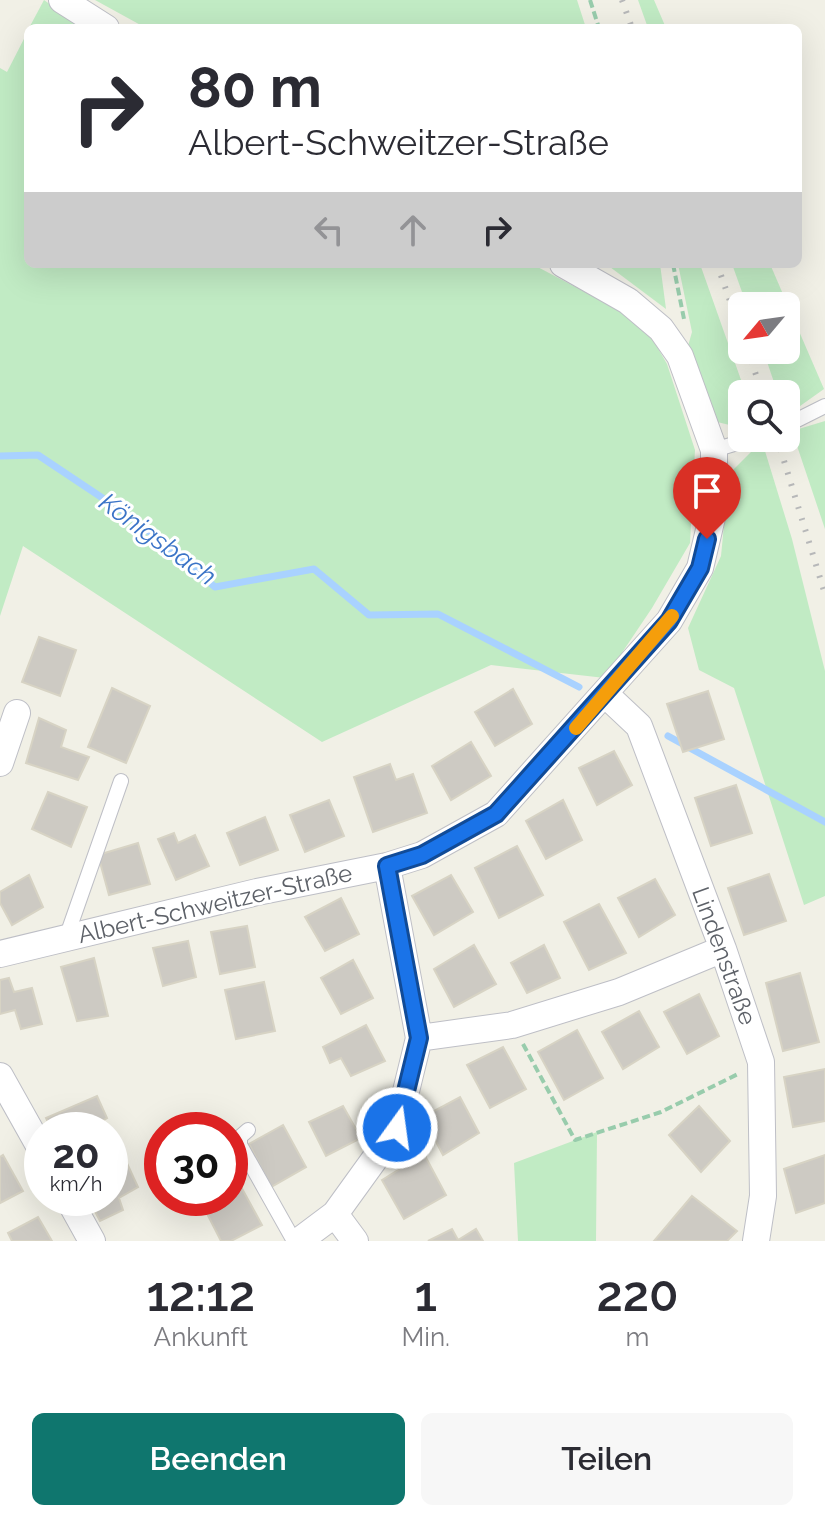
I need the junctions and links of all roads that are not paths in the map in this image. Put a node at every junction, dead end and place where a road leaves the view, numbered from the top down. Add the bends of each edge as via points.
1 (62, 0) edge
2 (100, 24) edge
3 (570, 268) edge
4 (825, 406) edge
5 (800, 418) edge
6 (728, 446) edge
7 (714, 450) junction
8 (605, 694) junction
9 (17, 713) dead end
10 (0, 763) edge
11 (121, 781) dead end
12 (387, 866) junction
13 (66, 938) junction
14 (723, 949) junction
15 (0, 954) edge
16 (419, 1038) junction
17 (0, 1076) edge
18 (24, 1119) edge
19 (248, 1159) edge
20 (335, 1214) junction
21 (78, 1216) edge
22 (92, 1241) edge
23 (296, 1241) edge
24 (355, 1241) edge
25 (756, 1241) edge

1 - 2 street
3 - 7 street, Albert-Schweitzer-Straße via 628,301 661,329 680,356
4 - 5 lane
6 - 7 lane
7 - 8 street, Albert-Schweitzer-Straße via 714,509 700,568 669,621
8 - 12 street, Albert-Schweitzer-Straße via 496,814 422,855
8 - 14 street, Lindenstraße via 639,726
9 - 10 street
11 - 13 lane
12 - 13 street, Albert-Schweitzer-Straße
12 - 16 street
13 - 15 street, Albert-Schweitzer-Straße
14 - 16 street via 619,992 512,1025
14 - 25 street, Lindenstraße via 761,1062 763,1196
16 - 20 street via 397,1128
17 - 18 street
19 - 23 lane
20 - 23 street
20 - 24 street
21 - 22 street

